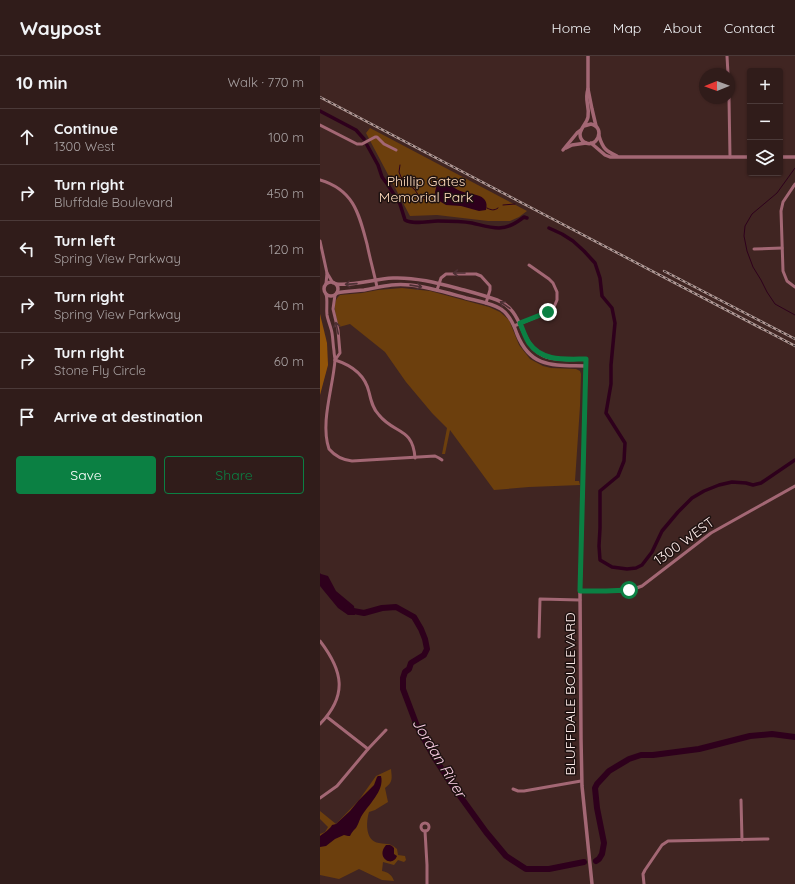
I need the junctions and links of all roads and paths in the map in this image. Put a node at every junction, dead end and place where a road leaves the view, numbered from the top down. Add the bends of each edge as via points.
1 (588, 56) edge
2 (727, 56) edge
3 (728, 68) edge
4 (588, 88) junction
5 (728, 104) edge
6 (320, 125) edge
7 (584, 126) junction
8 (596, 127) junction
9 (581, 130) junction
10 (599, 136) junction
11 (586, 143) junction
12 (591, 143) junction
13 (396, 150) dead end
14 (783, 156) edge
15 (795, 156) edge
16 (620, 157) junction
17 (730, 157) junction
18 (747, 157) edge
19 (320, 180) edge
20 (795, 184) edge
21 (320, 241) edge
22 (754, 248) dead end
23 (782, 248) junction
24 (529, 265) dead end
25 (327, 273) junction
26 (376, 281) junction
27 (334, 283) junction
28 (326, 284) junction
29 (439, 284) junction
30 (377, 287) junction
31 (795, 287) edge
32 (437, 290) junction
33 (326, 294) junction
34 (336, 294) junction
35 (488, 297) junction
36 (486, 303) junction
37 (520, 323) junction
38 (514, 326) junction
39 (335, 360) junction
40 (586, 366) junction
41 (323, 405) dead end
42 (323, 438) dead end
43 (415, 458) junction
44 (442, 460) dead end
45 (795, 486) edge
46 (580, 591) junction
47 (580, 600) junction
48 (539, 637) dead end
49 (320, 641) edge
50 (327, 717) junction
51 (320, 724) edge
52 (386, 730) dead end
53 (368, 749) junction
54 (581, 781) junction
55 (514, 789) dead end
56 (320, 798) edge
57 (741, 800) dead end
58 (426, 831) dead end
59 (768, 839) dead end
60 (742, 840) junction
61 (427, 884) edge
62 (592, 884) edge
63 (644, 884) edge

1 - 4 street
2 - 3 street
4 - 7 street via 588,119
4 - 8 street
5 - 17 street
6 - 13 street via 357,144 377,137
7 - 8 street via 591,124
7 - 9 street
8 - 10 street
9 - 11 street via 581,138
9 - 11 street via 563,150 572,145
10 - 12 street
10 - 16 street via 605,149
11 - 12 street
12 - 16 street via 610,157
14 - 15 street
16 - 17 street
17 - 18 street
19 - 26 street via 336,187 355,206 361,220
20 - 23 street via 782,205
21 - 25 street
22 - 23 street
23 - 31 street via 784,274 788,282
24 - 37 street via 553,283 557,300 548,312
25 - 27 street
25 - 28 street
26 -> 27 street via 343,285
26 - 29 street via 406,278
26 - 30 street
27 - 28 street
27 - 34 street via 338,288
28 - 33 street
29 - 32 street
29 - 35 street
35 -> 29 street via 489,285 476,274 447,274
30 -> 32 street via 402,284
30 - 34 street
32 - 36 street
33 - 34 street
33 - 39 street
39 -> 34 street via 340,353 333,309
35 - 36 street
37 -> 35 street via 508,307
36 - 38 street via 502,310
37 - 38 street
37 - 40 street, BLUFFDALE BOULEVARD via 530,344 542,355 556,359 586,359
38 - 40 street via 526,350 539,361 556,365
39 - 41 street
39 - 43 street via 351,367 362,377 378,414 408,436 414,447
40 - 46 street, BLUFFDALE BOULEVARD
42 - 43 street via 332,452 348,460
43 - 44 street via 435,456
45 - 46 street, 1300 WEST via 711,533 642,586 621,591
46 - 47 street, BLUFFDALE BOULEVARD
47 - 48 street via 540,599
47 - 54 street, BLUFFDALE BOULEVARD
49 - 50 street via 338,672 339,681 336,702
50 - 51 street
50 - 53 street
52 - 53 street
53 - 56 street via 337,786
54 - 55 street via 524,792
54 - 62 street, BLUFFDALE BOULEVARD
57 - 60 street
58 - 61 street
59 - 60 street
60 - 63 street via 666,842 645,870

